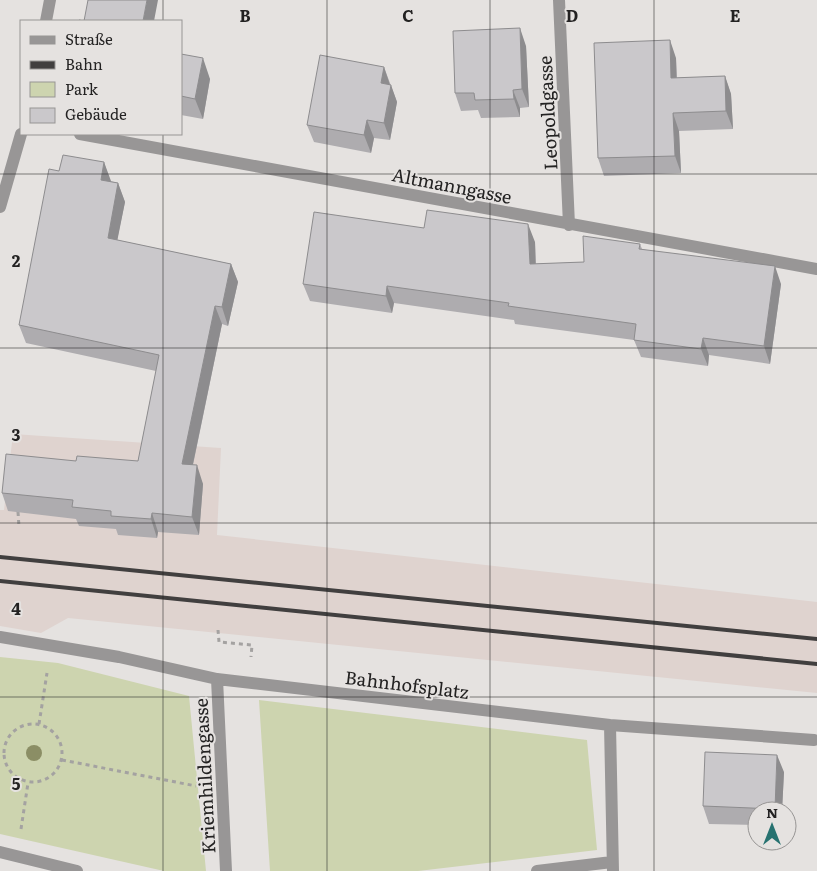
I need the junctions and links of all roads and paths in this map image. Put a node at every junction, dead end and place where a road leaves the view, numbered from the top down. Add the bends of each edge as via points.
1 (50, 0) edge
2 (559, 0) edge
3 (46, 20) edge
4 (21, 135) edge
5 (85, 135) edge
6 (1, 198) edge
7 (569, 224) junction
8 (817, 269) edge
9 (18, 512) edge
10 (18, 527) dead end
11 (218, 630) dead end
12 (0, 637) edge
13 (51, 645) junction
14 (252, 645) dead end
15 (217, 679) junction
16 (39, 724) junction
17 (610, 724) junction
18 (814, 740) dead end
19 (2, 746) edge
20 (62, 760) junction
21 (28, 783) junction
22 (222, 792) junction
23 (0, 852) edge
24 (17, 856) junction
25 (613, 866) edge
26 (78, 871) edge
27 (226, 871) edge
28 (536, 871) edge

1 - 3 street
2 - 7 street, Leopoldgasse
4 - 6 street
5 - 7 street, Altmanngasse
7 - 8 street, Altmanngasse
9 - 10 path
11 - 14 path via 219,642
12 - 13 street, Bahnhofsplatz
13 - 15 street, Bahnhofsplatz
13 - 16 path
15 - 17 street, Bahnhofsplatz
15 - 22 street, Kriemhildengasse
16 - 19 path via 21,726
16 - 20 path via 55,734 63,751
17 - 18 street, Bahnhofsplatz
17 - 25 street
19 - 21 path via 10,772
20 - 21 path via 52,776 44,781
20 - 22 path
21 - 24 path
22 - 27 street, Kriemhildengasse
23 - 24 street
24 - 26 street
25 - 28 street

